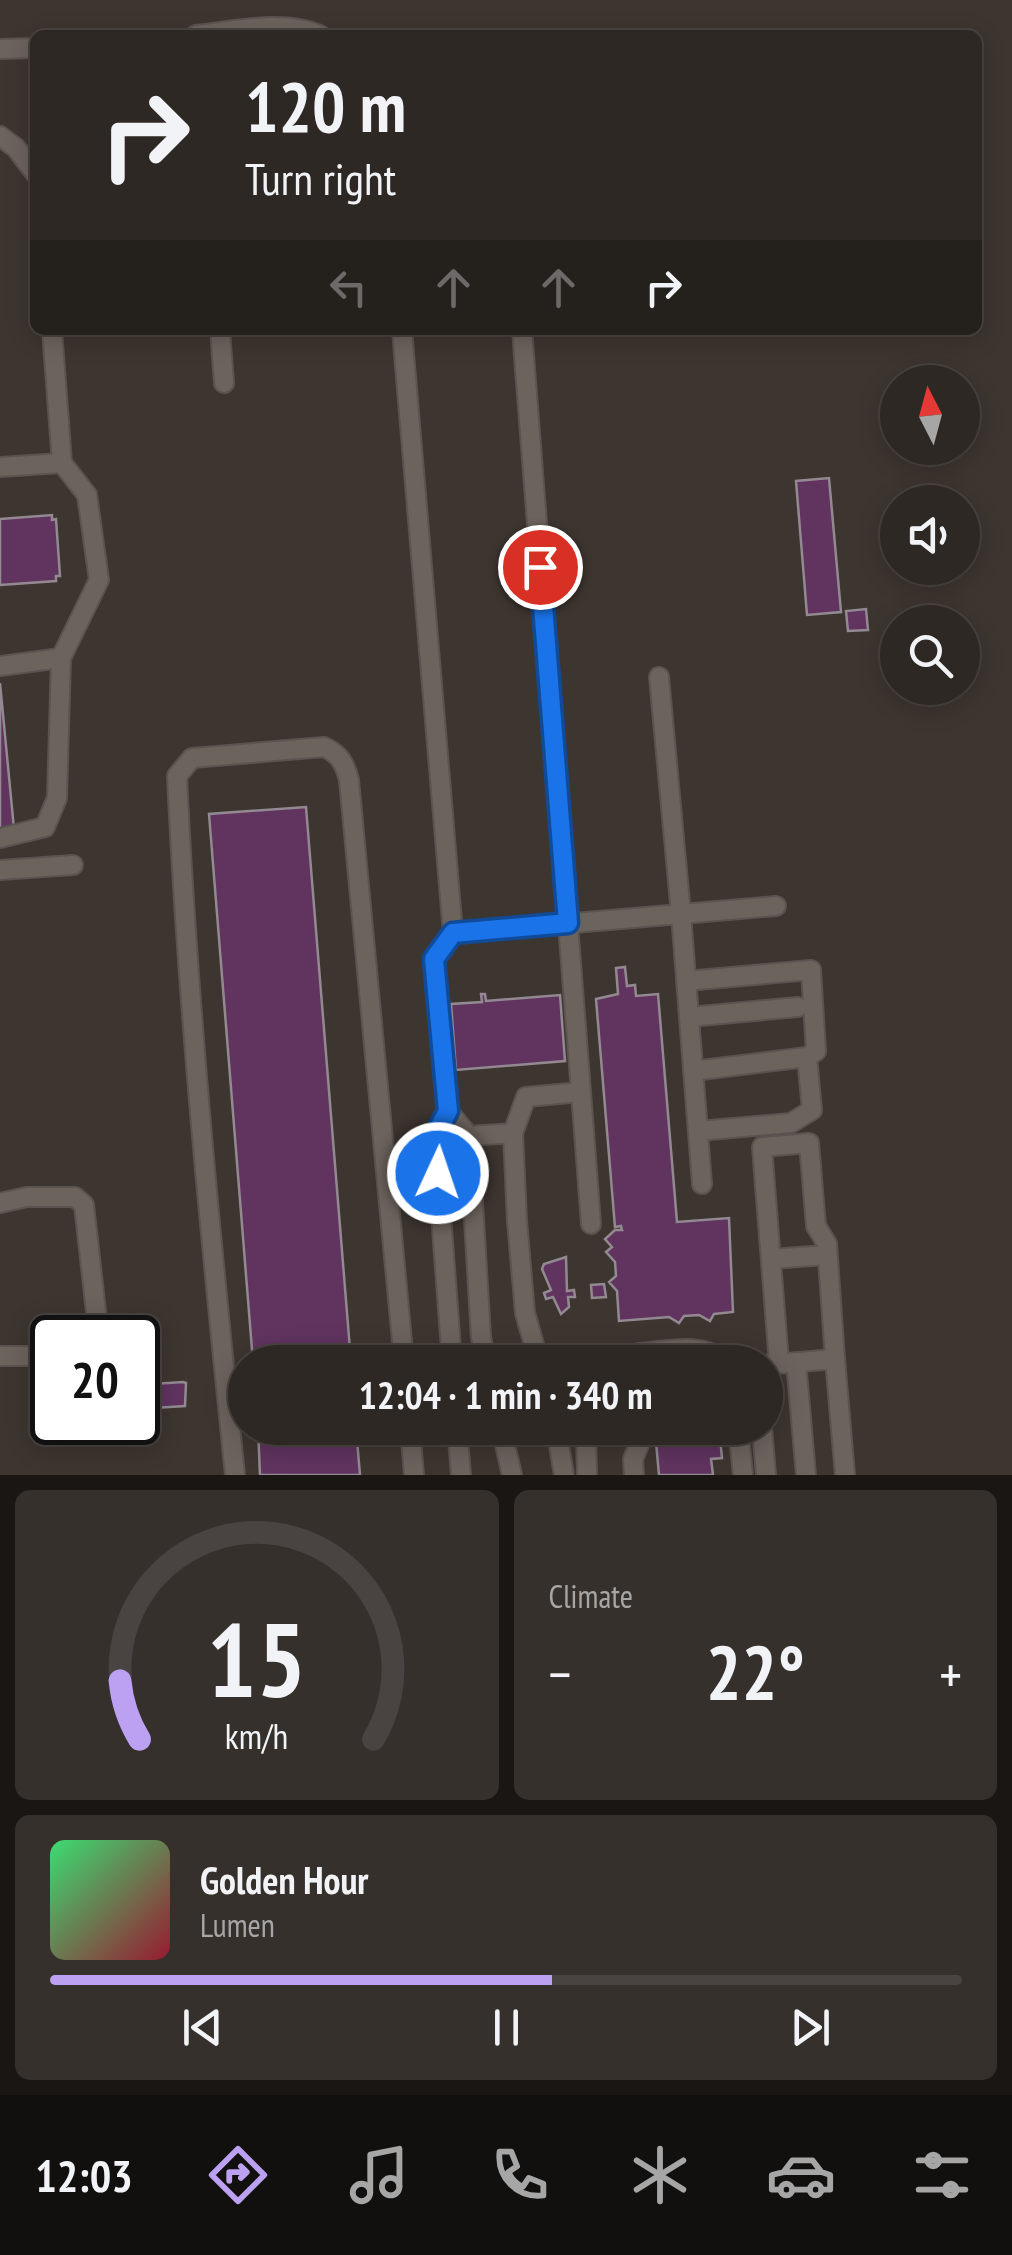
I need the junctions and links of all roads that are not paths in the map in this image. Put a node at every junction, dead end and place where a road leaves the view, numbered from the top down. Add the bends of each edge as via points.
1 (255, 30) edge
2 (308, 30) edge
3 (30, 48) edge
4 (0, 49) edge
5 (0, 136) edge
6 (30, 166) edge
7 (52, 335) edge
8 (220, 335) edge
9 (402, 335) edge
10 (522, 335) edge
11 (224, 383) dead end
12 (62, 462) junction
13 (0, 467) edge
14 (60, 658) junction
15 (0, 666) edge
16 (659, 677) dead end
17 (0, 838) edge
18 (72, 865) dead end
19 (0, 870) edge
20 (776, 906) dead end
21 (681, 914) junction
22 (568, 923) junction
23 (453, 933) junction
24 (686, 981) junction
25 (798, 1007) dead end
26 (689, 1017) junction
27 (807, 1057) junction
28 (694, 1071) junction
29 (580, 1092) junction
30 (448, 1111) junction
31 (698, 1131) junction
32 (513, 1133) junction
33 (469, 1136) junction
34 (702, 1184) dead end
35 (0, 1203) edge
36 (591, 1224) dead end
37 (827, 1254) junction
38 (771, 1259) junction
39 (96, 1315) edge
40 (402, 1345) edge
41 (451, 1345) edge
42 (483, 1345) edge
43 (534, 1345) edge
44 (778, 1345) edge
45 (0, 1356) edge
46 (30, 1356) edge
47 (835, 1358) junction
48 (783, 1363) edge
49 (783, 1376) edge
50 (228, 1407) edge
51 (232, 1445) edge
52 (411, 1445) edge
53 (458, 1445) edge
54 (505, 1445) edge
55 (559, 1445) edge
56 (586, 1445) edge
57 (639, 1445) edge
58 (740, 1445) edge
59 (763, 1445) edge
60 (235, 1475) edge
61 (414, 1475) edge
62 (460, 1475) edge
63 (512, 1475) edge
64 (564, 1475) edge
65 (587, 1475) edge
66 (634, 1475) edge
67 (743, 1475) edge
68 (766, 1475) edge
69 (806, 1475) edge
70 (845, 1475) edge

1 - 2 street
3 - 4 street
5 - 6 street
7 - 12 street
8 - 11 street
9 - 23 street
10 - 22 street
12 - 13 street
12 - 14 street via 87,494 100,580
14 - 15 street
14 - 17 street via 57,798 45,826
16 - 21 street
18 - 19 street
20 - 21 street
21 - 22 street
21 - 24 street
22 - 23 street
22 - 29 street
23 - 30 street via 434,959
24 - 26 street
24 - 27 street via 811,970 816,1051
25 - 26 street
26 - 28 street
27 - 28 street
27 - 31 street via 812,1110 792,1122
28 - 31 street
29 - 32 street via 526,1097
29 - 36 street
30 - 33 street
30 - 41 street via 435,1135
31 - 34 street
32 - 33 street
32 - 43 street via 525,1313
33 - 42 street
35 - 39 street via 75,1198 84,1206
37 - 38 street
37 - 38 street via 816,1226 809,1143 794,1144 762,1147
37 - 47 street
38 - 44 street
40 - 50 street via 345,766 324,747 192,758 177,776 184,925
45 - 46 street
47 - 48 street
47 - 70 street
49 - 69 street
51 - 60 street
52 - 61 street
53 - 62 street
54 - 63 street
55 - 64 street
56 - 65 street
57 - 66 street
58 - 67 street
59 - 68 street

